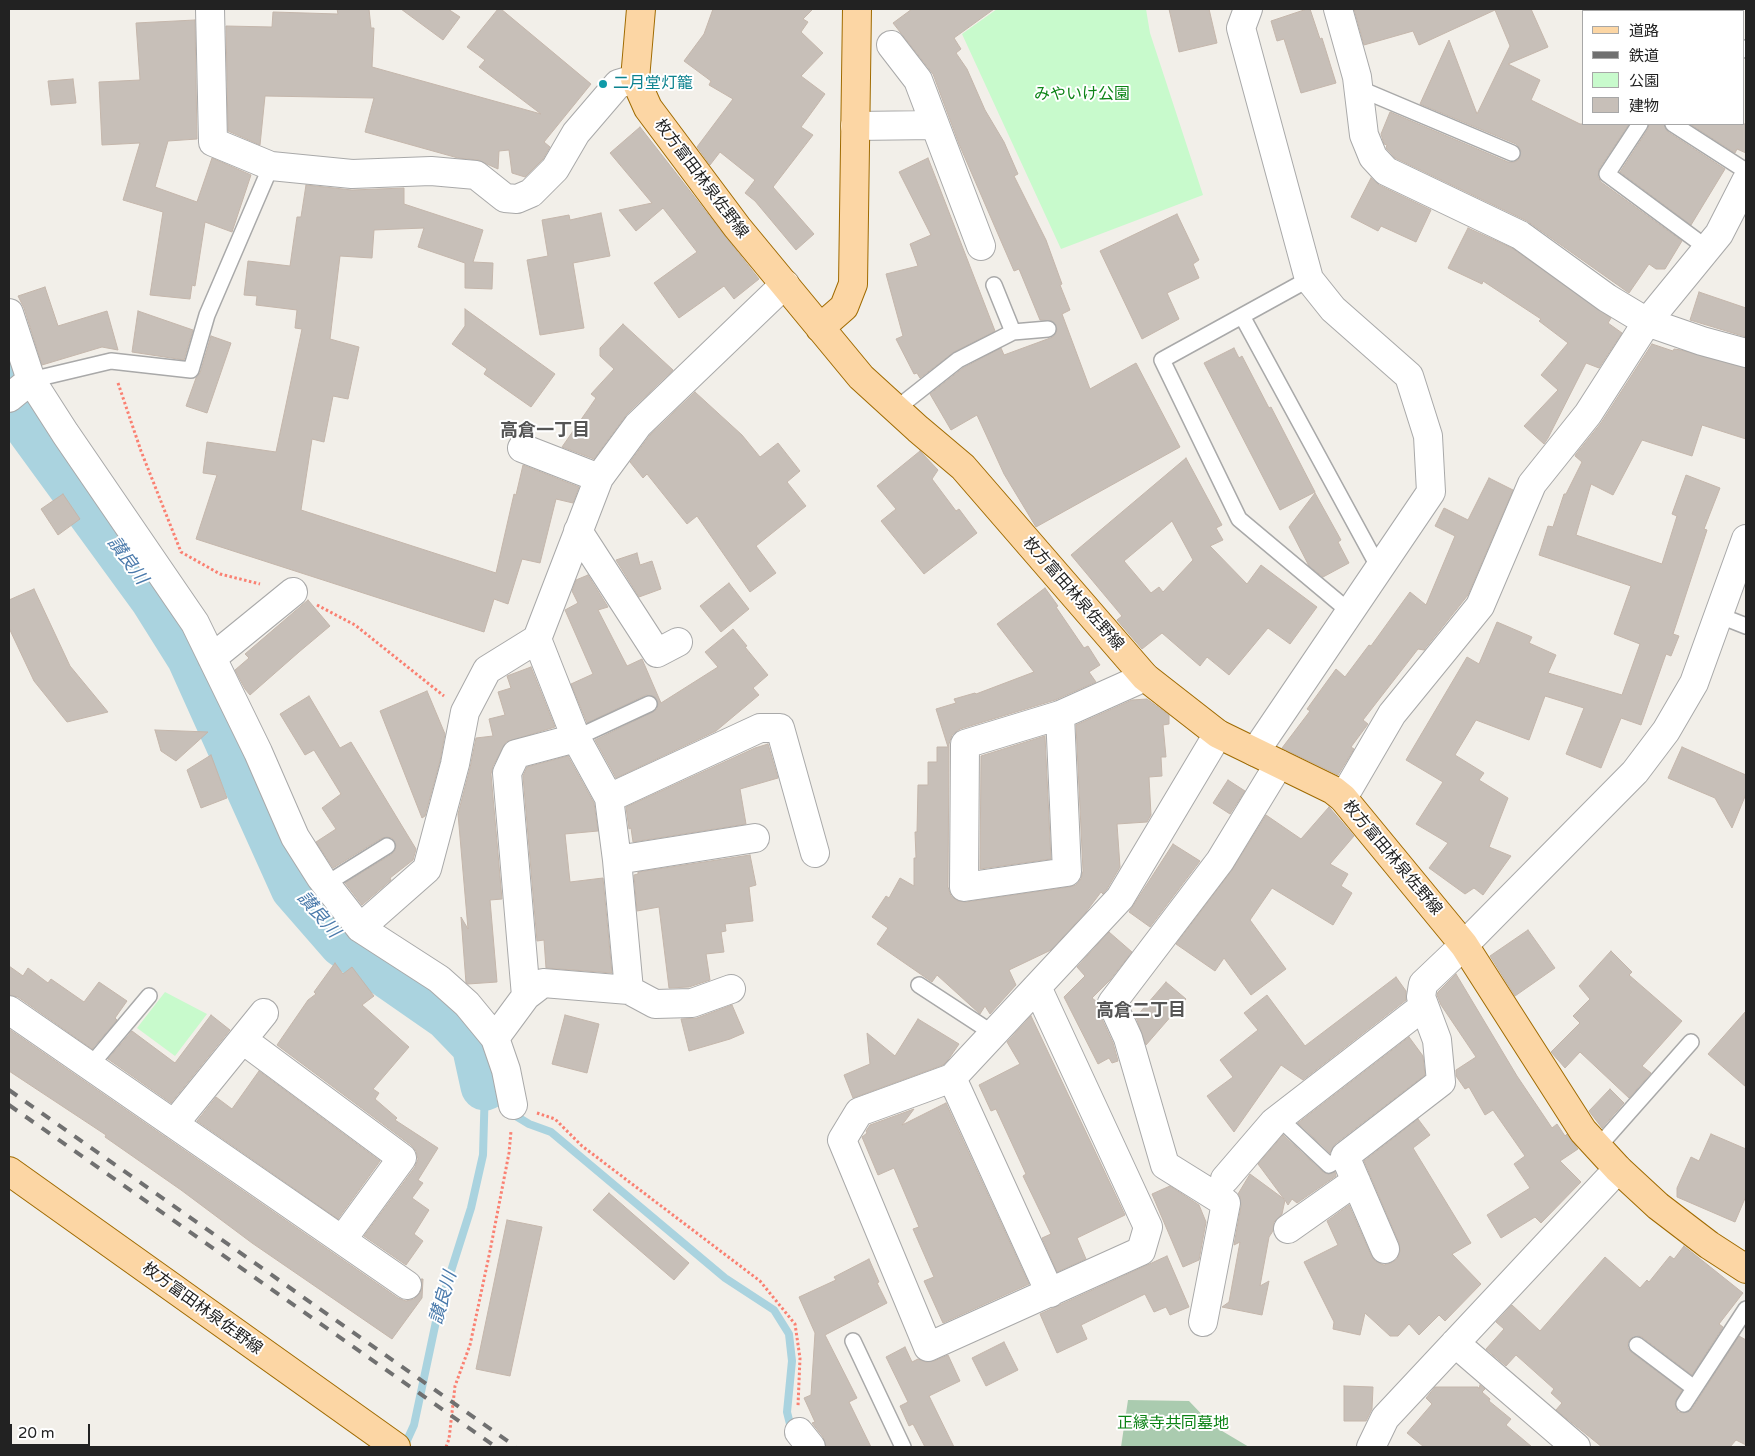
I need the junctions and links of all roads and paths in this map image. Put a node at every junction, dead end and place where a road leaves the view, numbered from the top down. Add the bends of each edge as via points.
1 (210, 9) edge
2 (641, 9) edge
3 (856, 9) edge
4 (1248, 9) edge
5 (1338, 9) edge
6 (891, 45) dead end
7 (635, 79) junction
8 (1358, 88) junction
9 (935, 125) junction
10 (1639, 125) edge
11 (1675, 125) edge
12 (855, 126) junction
13 (1512, 153) dead end
14 (271, 166) junction
15 (1746, 171) edge
16 (1746, 181) edge
17 (981, 246) dead end
18 (1707, 248) junction
19 (1309, 279) junction
20 (785, 284) junction
21 (994, 285) dead end
22 (9, 312) edge
23 (1242, 316) junction
24 (1646, 322) junction
25 (820, 328) junction
26 (1048, 329) dead end
27 (1013, 332) junction
28 (1746, 353) edge
29 (111, 361) junction
30 (31, 380) junction
31 (9, 398) edge
32 (896, 409) junction
33 (522, 448) dead end
34 (599, 478) junction
35 (578, 531) junction
36 (1746, 539) edge
37 (1380, 568) junction
38 (293, 592) junction
39 (1350, 612) junction
40 (1718, 615) junction
41 (1746, 626) edge
42 (537, 639) junction
43 (678, 642) dead end
44 (212, 658) junction
45 (1145, 677) junction
46 (649, 704) dead end
47 (465, 712) junction
48 (1060, 715) junction
49 (1218, 734) junction
50 (576, 738) junction
51 (1267, 758) junction
52 (609, 798) junction
53 (1343, 798) junction
54 (755, 838) dead end
55 (387, 846) dead end
56 (815, 853) dead end
57 (617, 860) junction
58 (326, 884) junction
59 (360, 928) junction
60 (1464, 945) junction
61 (919, 985) dead end
62 (1037, 987) junction
63 (731, 989) dead end
64 (629, 990) junction
65 (149, 996) dead end
66 (526, 996) junction
67 (1424, 1006) junction
68 (9, 1010) edge
69 (264, 1013) dead end
70 (994, 1034) junction
71 (495, 1038) junction
72 (243, 1040) junction
73 (1691, 1042) dead end
74 (90, 1066) junction
75 (952, 1078) junction
76 (513, 1105) junction
77 (1279, 1118) junction
78 (174, 1124) junction
79 (1598, 1147) junction
80 (1345, 1156) junction
81 (1618, 1169) junction
82 (9, 1171) edge
83 (1225, 1179) dead end
84 (1356, 1181) junction
85 (1288, 1229) dead end
86 (342, 1240) junction
87 (1385, 1249) dead end
88 (1746, 1269) edge
89 (407, 1285) dead end
90 (1050, 1293) junction
91 (1746, 1308) edge
92 (1204, 1322) dead end
93 (853, 1341) dead end
94 (1455, 1343) junction
95 (1637, 1345) dead end
96 (1694, 1388) junction
97 (1684, 1404) dead end
98 (805, 1439) edge
99 (1379, 1444) edge
100 (396, 1447) edge
101 (446, 1447) edge
102 (903, 1447) edge
103 (1576, 1447) edge

1 - 14 street via 213,142
2 - 7 main road, 枚方富田林泉佐野線
3 - 12 main road
4 - 19 street via 1240,28
5 - 8 street
6 - 9 street via 918,80
7 - 14 street via 618,84 576,133 555,169 532,193 517,199 504,198 476,175 430,171 352,174
7 - 20 main road, 枚方富田林泉佐野線 via 648,108 737,227
8 - 13 lane
8 - 24 street via 1364,135 1373,157 1386,171 1520,235
9 - 12 street
9 - 17 street
10 - 18 lane via 1607,174
11 - 15 lane
12 - 25 main road via 853,284 844,307
14 - 29 lane via 207,315 191,370
16 - 18 street via 1719,234
18 - 24 street
19 - 23 lane
19 - 37 street via 1333,309 1409,376 1428,436 1431,492
20 - 25 main road, 枚方富田林泉佐野線
20 - 34 street via 638,425
21 - 27 lane
22 - 30 street
23 - 37 lane
23 - 39 lane via 1162,360 1239,519
24 - 28 street
24 - 53 street via 1588,414 1532,484 1480,606 1392,714
25 - 32 main road, 枚方富田林泉佐野線 via 861,377
26 - 27 lane
27 - 32 lane via 958,360
29 - 30 lane
29 - 38 path via 141,451 182,552 220,574
30 - 31 street
30 - 44 street via 195,623
32 - 45 main road, 枚方富田林泉佐野線 via 963,467
33 - 34 street
34 - 35 street
35 - 42 street
35 - 43 street via 657,654
36 - 40 street
37 - 39 street
38 - 44 street
38 - 47 path via 355,626
39 - 51 street
40 - 41 lane
40 - 60 street via 1694,683 1666,732 1634,772
42 - 47 street via 487,670
42 - 50 street
44 - 58 street via 295,837
45 - 48 street
45 - 49 main road, 枚方富田林泉佐野線
46 - 50 lane
47 - 59 street via 455,764 427,869
48 - 48 street via 965,744 964,887 1067,872
49 - 51 main road, 枚方富田林泉佐野線
49 - 62 street via 1120,898
50 - 52 street
50 - 66 street via 516,754 507,773
51 - 53 main road, 枚方富田林泉佐野線
51 - 92 street via 1220,861 1112,1003 1128,1038 1165,1165 1226,1203
52 - 56 street via 760,728 780,728
52 - 57 street
53 - 60 main road, 枚方富田林泉佐野線
54 - 57 street
55 - 58 lane
57 - 64 street
58 - 59 street
59 - 71 street via 439,980 467,1004
60 - 67 street via 1423,984 1421,997
60 - 79 main road, 枚方富田林泉佐野線 via 1583,1131
61 - 70 lane
62 - 70 street
62 - 90 street via 1148,1226 1141,1251
63 - 64 street via 692,1003 655,1004
64 - 66 street via 543,983
65 - 74 lane
66 - 71 street
67 - 77 street
67 - 80 street via 1437,1040 1441,1082
68 - 74 street
69 - 72 street
70 - 75 street
71 - 76 street
72 - 78 street
72 - 86 street via 402,1158
73 - 79 lane
74 - 78 street
75 - 90 street
75 - 90 street via 859,1112 842,1140 928,1347
76 - 98 path via 555,1119 582,1146 760,1281 795,1324 800,1358 797,1396
76 - 101 path via 510,1153 470,1345 455,1386
77 - 80 lane via 1329,1165
77 - 83 street
78 - 86 street
79 - 81 main road, 枚方富田林泉佐野線
80 - 84 street
81 - 88 main road, 枚方富田林泉佐野線 via 1658,1206
81 - 94 street
82 - 100 main road, 枚方富田林泉佐野線
84 - 85 street
84 - 87 street
86 - 89 street
91 - 96 lane
93 - 102 lane
94 - 99 street via 1385,1418
94 - 103 street
95 - 96 lane
96 - 97 lane

